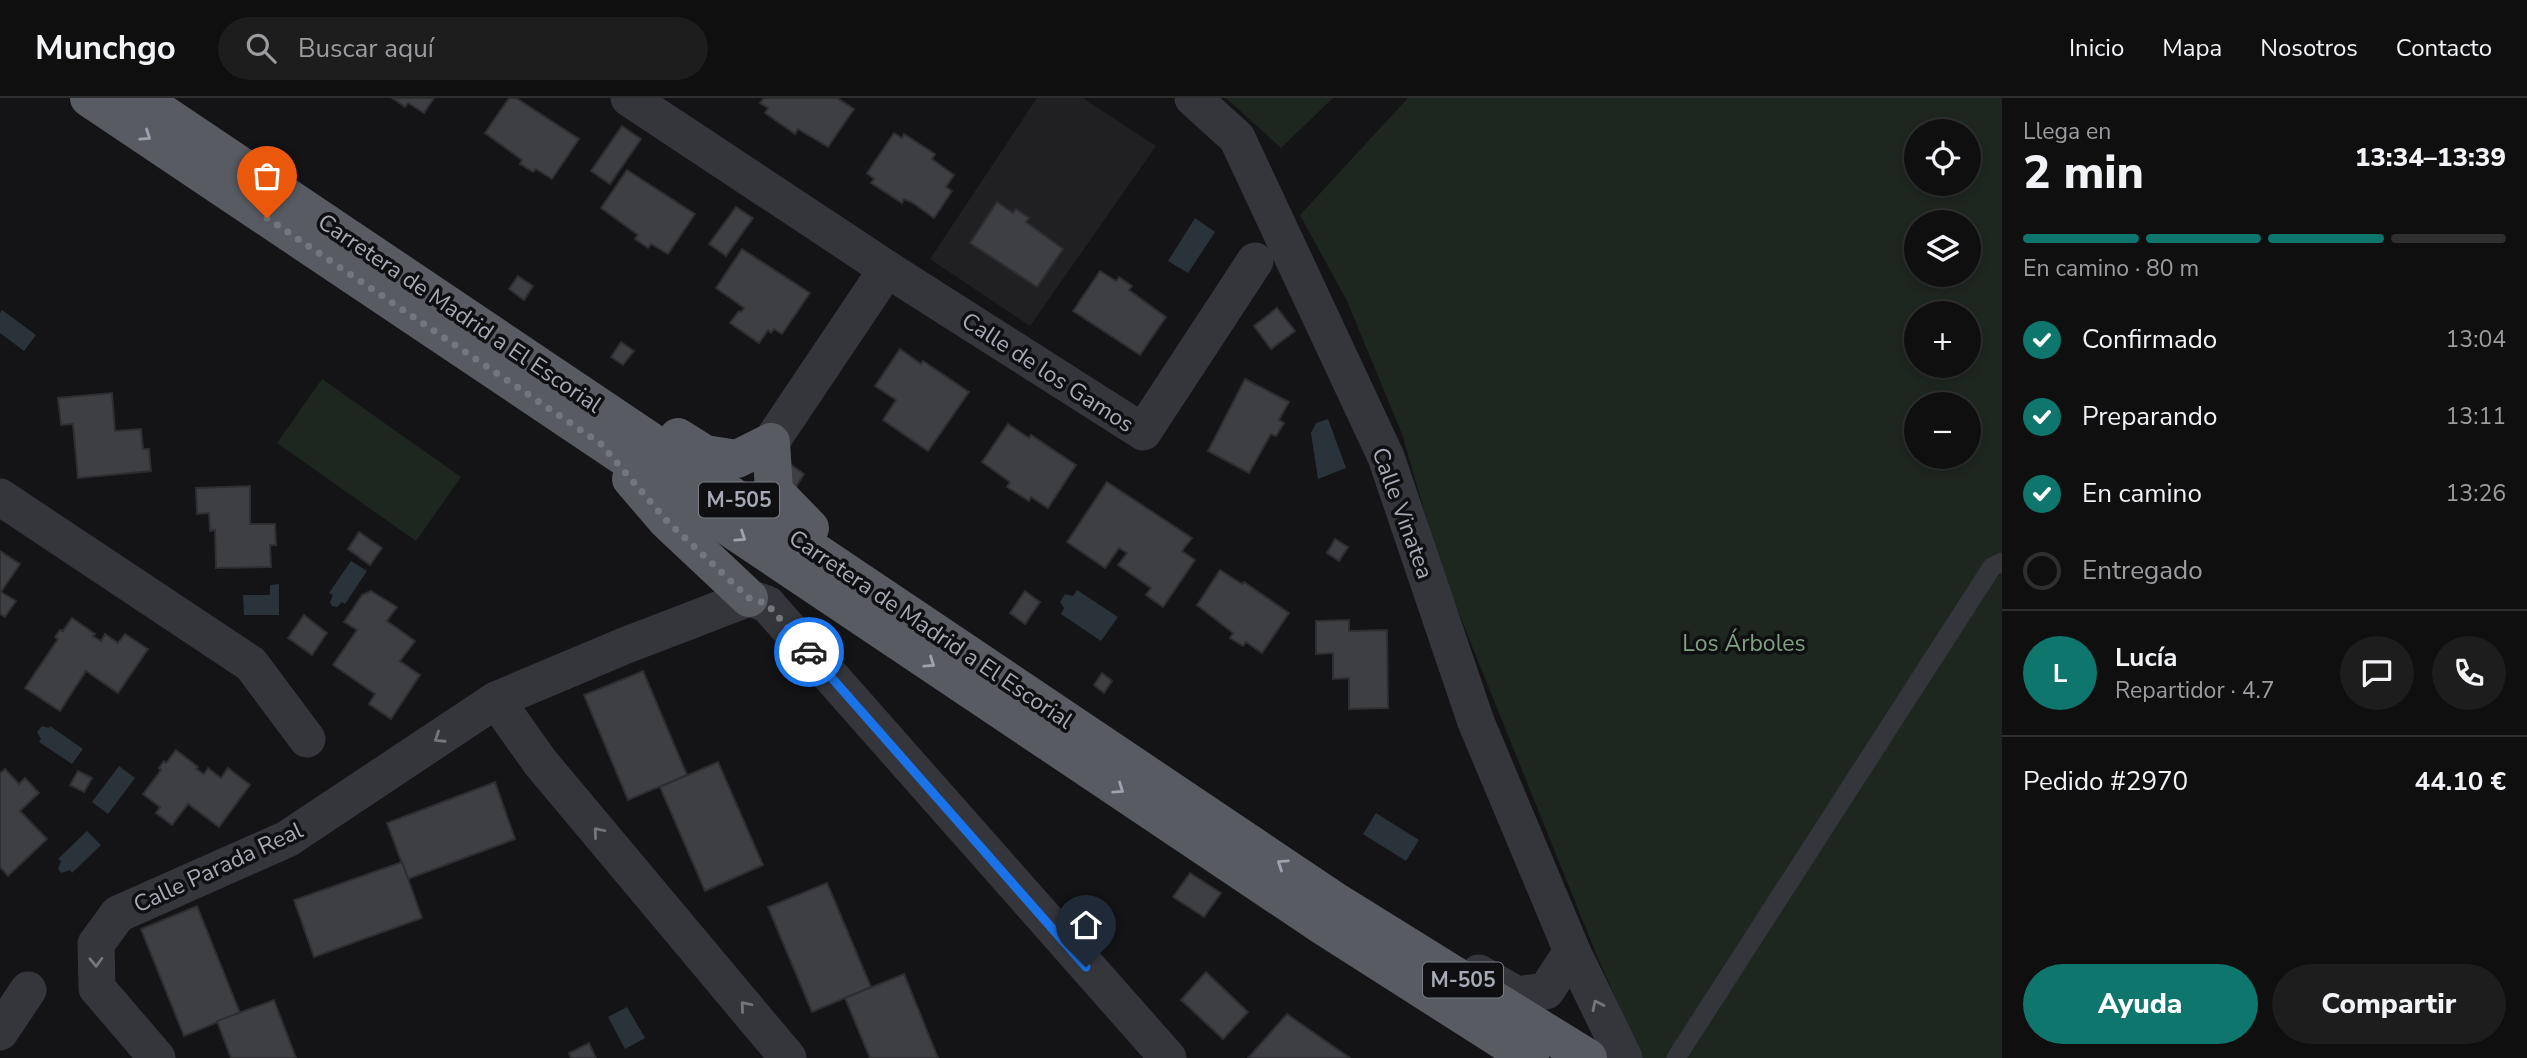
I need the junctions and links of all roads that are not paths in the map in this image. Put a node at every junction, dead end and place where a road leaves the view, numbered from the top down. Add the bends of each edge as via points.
1 (89, 98) edge
2 (140, 98) edge
3 (629, 98) edge
4 (1193, 98) edge
5 (1255, 261) dead end
6 (887, 269) junction
7 (533, 362) junction
8 (771, 442) junction
9 (600, 443) junction
10 (0, 497) edge
11 (2002, 562) edge
12 (866, 584) junction
13 (749, 598) junction
14 (496, 700) junction
15 (307, 739) dead end
16 (1339, 903) junction
17 (1572, 951) junction
18 (28, 990) dead end
19 (0, 1032) edge
20 (157, 1058) edge
21 (788, 1058) edge
22 (1168, 1058) edge
23 (1530, 1058) edge
24 (1588, 1058) edge
25 (1624, 1058) edge
26 (1676, 1058) edge

1 -> 9 highway, Carretera de Madrid a El Escorial / M-505
2 - 7 highway, Carretera de Madrid a El Escorial / M-505
3 - 6 street, Calle de los Gamos
4 - 17 street, Calle Vinatea via 1237,138 1386,457 1475,722
5 - 6 street, Calle de los Gamos via 1143,432
6 - 8 street
7 - 8 highway via 612,397 705,454 737,459
7 - 12 highway, Carretera de Madrid a El Escorial / M-505
8 - 12 highway via 774,491
9 - 13 highway via 667,521
9 -> 23 highway, Carretera de Madrid a El Escorial / M-505 via 1323,926
10 - 15 street via 251,664
11 - 26 lane via 1992,567
16 -> 12 highway, Carretera de Madrid a El Escorial / M-505
13 - 14 street, Calle Parada Real
13 - 22 street via 767,604
14 -> 20 street, Calle Parada Real via 287,839 118,914 96,944 97,988
21 -> 14 street via 540,762
16 - 17 street via 1419,937 1517,995 1546,991
16 - 24 highway, Carretera de Madrid a El Escorial / M-505
25 -> 17 street, Calle Vinatea
18 - 19 street

